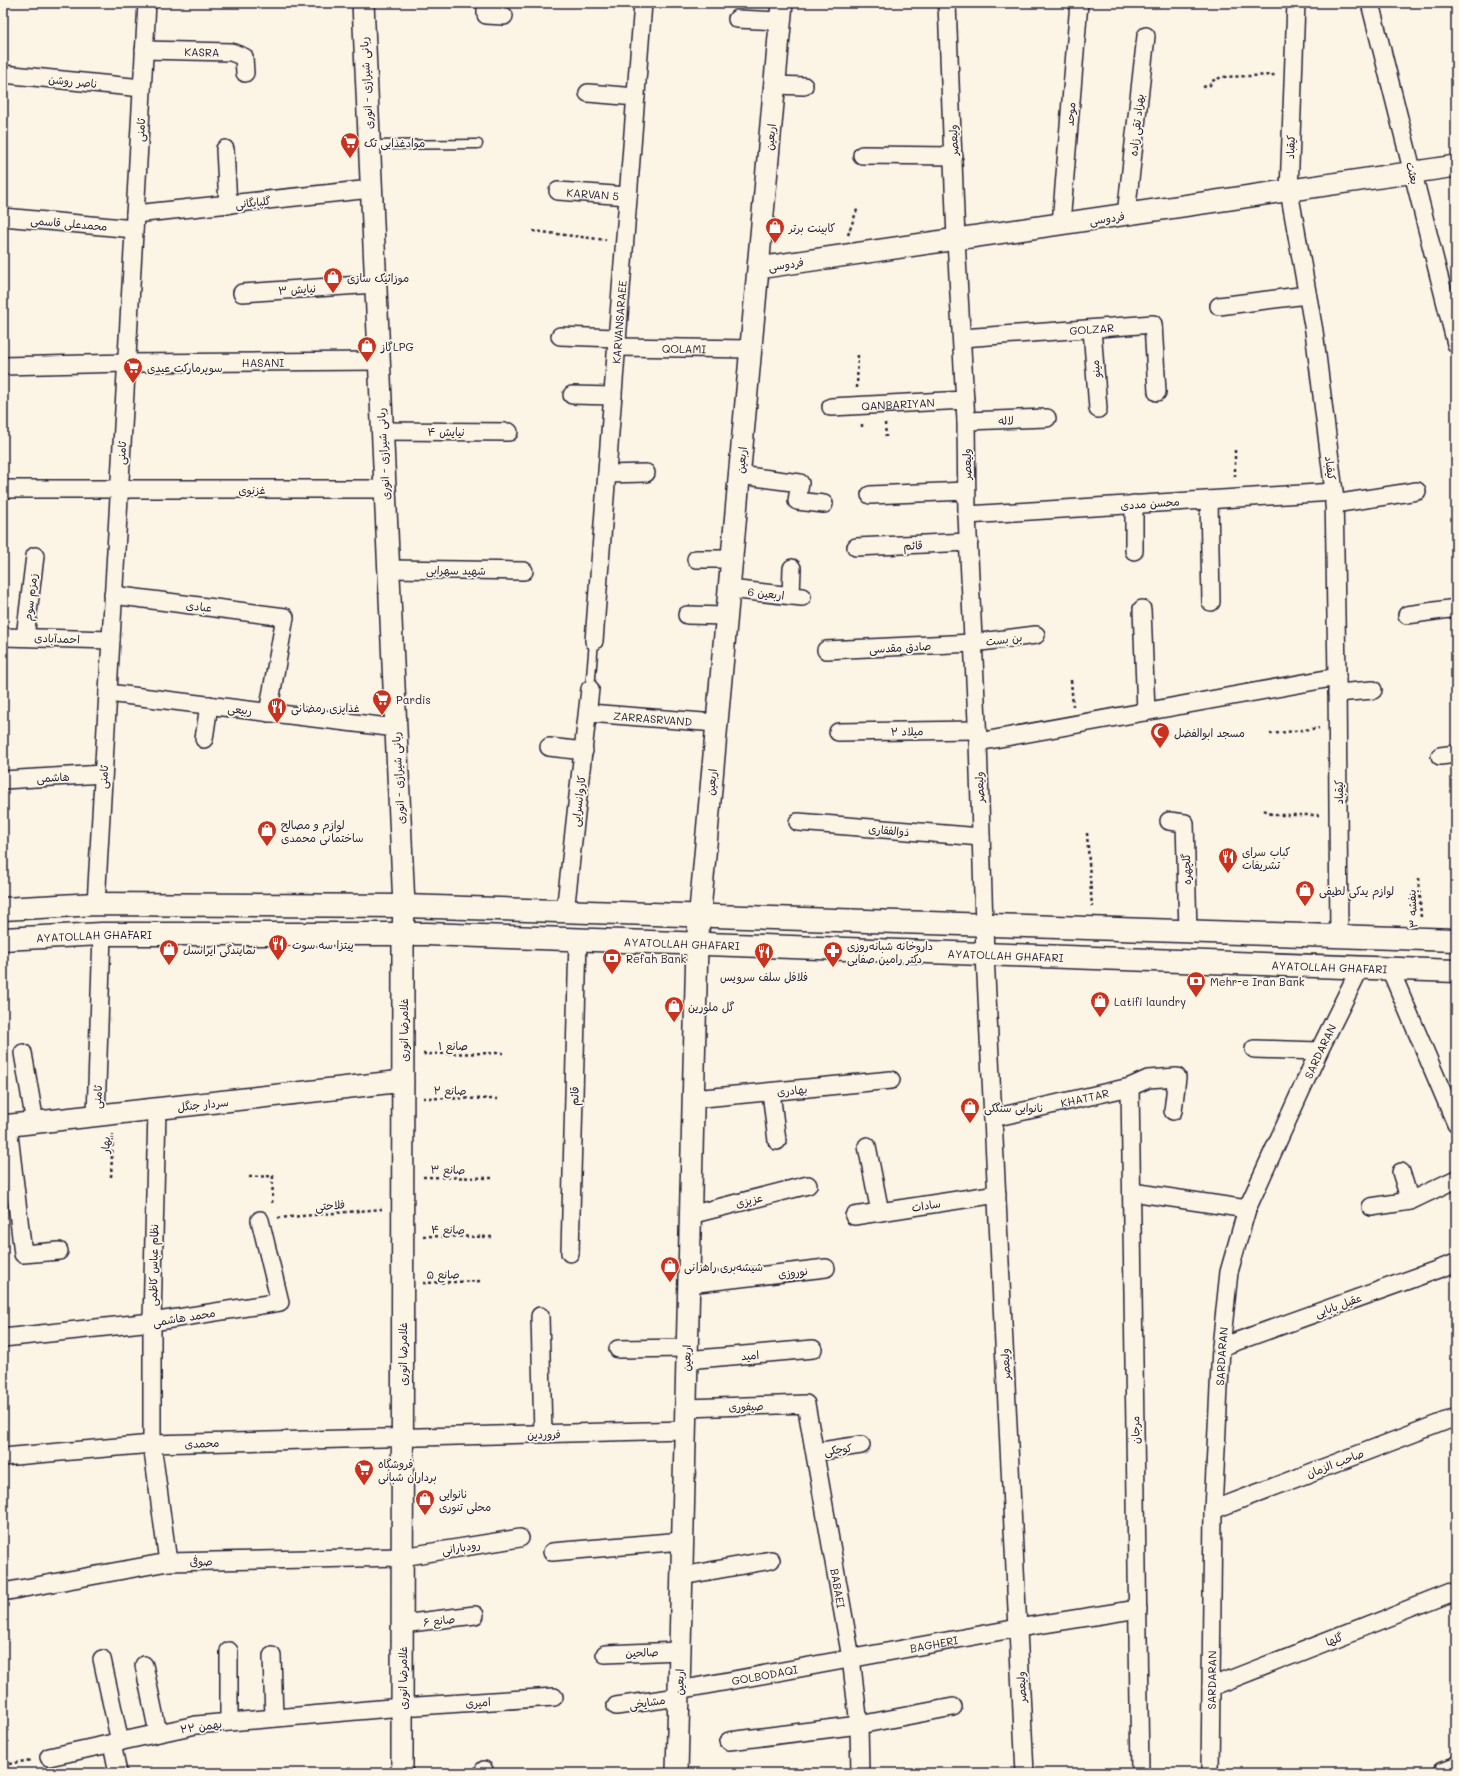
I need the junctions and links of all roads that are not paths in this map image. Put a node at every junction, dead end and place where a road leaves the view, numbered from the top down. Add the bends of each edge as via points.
1 (147, 3) edge
2 (362, 3) edge
3 (486, 3) edge
4 (643, 3) edge
5 (948, 3) edge
6 (1079, 3) edge
7 (1296, 3) edge
8 (1370, 3) edge
9 (781, 12) edge
10 (504, 16) dead end
11 (737, 19) dead end
12 (1146, 36) dead end
13 (144, 50) junction
14 (245, 73) dead end
15 (3, 74) edge
16 (775, 85) junction
17 (804, 86) dead end
18 (142, 88) junction
19 (588, 93) dead end
20 (636, 97) junction
21 (478, 144) dead end
22 (369, 145) junction
23 (226, 149) dead end
24 (862, 155) dead end
25 (954, 156) junction
26 (1456, 166) edge
27 (1413, 173) junction
28 (371, 189) junction
29 (558, 191) dead end
30 (1288, 191) junction
31 (628, 196) junction
32 (228, 205) junction
33 (1126, 215) junction
34 (3, 217) edge
35 (135, 222) junction
36 (1061, 224) junction
37 (956, 240) junction
38 (758, 268) junction
39 (375, 284) junction
40 (242, 293) dead end
41 (1307, 295) junction
42 (1219, 306) dead end
43 (1092, 329) junction
44 (560, 336) dead end
45 (962, 338) junction
46 (617, 342) junction
47 (1456, 344) edge
48 (751, 349) junction
49 (379, 361) junction
50 (126, 363) junction
51 (3, 366) edge
52 (1157, 392) dead end
53 (572, 395) dead end
54 (613, 396) junction
55 (965, 400) junction
56 (831, 407) dead end
57 (1098, 409) dead end
58 (1047, 418) dead end
59 (966, 421) junction
60 (382, 431) junction
61 (509, 432) dead end
62 (646, 473) dead end
63 (607, 474) junction
64 (739, 475) junction
65 (3, 489) edge
66 (385, 489) junction
67 (119, 490) junction
68 (966, 490) junction
69 (1418, 491) dead end
70 (870, 495) dead end
71 (1334, 498) junction
72 (1209, 500) junction
73 (824, 504) dead end
74 (1134, 504) junction
75 (967, 515) junction
76 (969, 542) junction
77 (856, 547) dead end
78 (1134, 551) dead end
79 (35, 556) dead end
80 (696, 559) dead end
81 (731, 559) junction
82 (388, 568) junction
83 (792, 568) dead end
84 (524, 571) dead end
85 (729, 589) junction
86 (113, 595) junction
87 (1211, 602) dead end
88 (1456, 608) edge
89 (1142, 609) dead end
90 (687, 615) dead end
91 (1407, 615) dead end
92 (726, 616) junction
93 (1036, 635) dead end
94 (3, 637) edge
95 (25, 637) junction
96 (111, 640) junction
97 (594, 641) joint
98 (973, 643) junction
99 (826, 650) dead end
100 (1337, 685) junction
101 (590, 689) joint
102 (1373, 690) dead end
103 (108, 693) junction
104 (209, 705) junction
105 (268, 712) junction
106 (1146, 712) junction
107 (589, 713) junction
108 (716, 723) junction
109 (396, 728) junction
110 (838, 732) dead end
111 (977, 736) junction
112 (204, 739) dead end
113 (549, 747) dead end
114 (584, 751) junction
115 (103, 774) junction
116 (3, 780) edge
117 (1169, 821) dead end
118 (798, 822) dead end
119 (980, 837) junction
120 (96, 904) junction
121 (404, 906) junction
122 (3, 909) edge
123 (565, 912) junction
124 (699, 916) junction
125 (984, 924) junction
126 (1188, 931) junction
127 (102, 934) junction
128 (403, 934) junction
129 (1338, 936) junction
130 (3, 939) edge
131 (578, 939) junction
132 (1456, 940) edge
133 (697, 944) junction
134 (985, 955) junction
135 (1360, 968) junction
136 (1390, 969) junction
137 (1456, 971) edge
138 (1254, 1049) dead end
139 (1319, 1051) junction
140 (23, 1053) dead end
141 (891, 1080) dead end
142 (1130, 1087) junction
143 (403, 1089) junction
144 (771, 1092) junction
145 (693, 1099) junction
146 (157, 1109) junction
147 (1173, 1111) dead end
148 (1454, 1114) edge
149 (105, 1115) junction
150 (993, 1118) junction
151 (35, 1123) junction
152 (5, 1126) edge
153 (776, 1141) dead end
154 (867, 1146) dead end
155 (1400, 1172) dead end
156 (1456, 1179) edge
157 (808, 1185) dead end
158 (1132, 1192) junction
159 (997, 1194) junction
160 (1410, 1201) junction
161 (1371, 1207) dead end
162 (1247, 1209) junction
163 (880, 1212) junction
164 (690, 1215) junction
165 (854, 1216) dead end
166 (266, 1219) road end
167 (59, 1251) dead end
168 (570, 1253) dead end
169 (1456, 1263) edge
170 (826, 1268) dead end
171 (689, 1284) junction
172 (540, 1316) dead end
173 (152, 1322) junction
174 (3, 1338) edge
175 (1221, 1347) junction
176 (618, 1349) dead end
177 (813, 1350) dead end
178 (686, 1354) junction
179 (806, 1404) joint
180 (686, 1408) junction
181 (1456, 1417) edge
182 (685, 1430) junction
183 (543, 1434) junction
184 (402, 1437) junction
185 (152, 1444) junction
186 (861, 1446) dead end
187 (815, 1452) junction
188 (3, 1457) edge
189 (1213, 1510) junction
190 (520, 1538) dead end
191 (682, 1542) junction
192 (552, 1552) dead end
193 (402, 1557) junction
194 (771, 1560) dead end
195 (168, 1562) junction
196 (682, 1576) junction
197 (1456, 1591) edge
198 (3, 1592) edge
199 (1138, 1609) junction
200 (475, 1615) dead end
201 (402, 1624) junction
202 (1018, 1628) junction
203 (229, 1651) dead end
204 (680, 1651) junction
205 (605, 1654) dead end
206 (272, 1656) dead end
207 (851, 1658) junction
208 (102, 1659) dead end
209 (144, 1664) dead end
210 (1211, 1687) junction
211 (679, 1694) junction
212 (554, 1697) dead end
213 (616, 1706) dead end
214 (402, 1707) junction
215 (953, 1707) dead end
216 (274, 1718) junction
217 (230, 1722) junction
218 (859, 1725) junction
219 (158, 1733) junction
220 (730, 1741) dead end
221 (116, 1742) junction
222 (49, 1757) road end
223 (1456, 1768) edge
224 (118, 1773) edge
225 (402, 1773) edge
226 (677, 1773) edge
227 (860, 1773) edge
228 (1025, 1773) edge
229 (1140, 1773) edge
230 (1210, 1773) edge
231 (1443, 1773) edge

1 - 13 street, ثامنی
2 - 22 street, ربانی شیرازی - انوری
3 - 10 street via 486,15
4 - 20 street, KARVANSARAEE
5 - 25 street, ولیعصر
6 - 36 street, موحد
7 - 30 street, کیقباد
8 - 27 street, بعثت
9 - 11 street
9 - 16 street, اربعین
12 - 33 street, بهزاد تقی زاده
13 - 14 street, KASRA via 231,52 244,56
13 - 18 street, ثامنی
15 - 18 street, ناصر روشن
16 - 17 street
16 - 38 street, اربعین
18 - 35 street, ثامنی
19 - 20 street
20 - 31 street, KARVANSARAEE
21 - 22 lane
22 - 28 street, ربانی شیرازی - انوری
23 - 32 street
24 - 25 street
25 - 37 street, ولیعصر
26 - 27 street, فردوسی
27 - 30 street, فردوسی
27 - 47 street, بعثت
28 - 32 street, گلپایگانی
28 - 39 street, ربانی شیرازی - انوری
29 - 31 street, KARVAN 5
30 - 33 street, فردوسی
30 - 41 street, کیقباد
31 - 46 street, KARVANSARAEE
32 - 35 street, گلپایگانی
33 - 36 street, فردوسی
34 - 35 street, محمدعلی قاسمی
35 - 50 street, ثامنی
36 - 37 street, فردوسی
37 - 38 street, فردوسی
37 - 45 street, ولیعصر
38 - 48 street, اربعین
39 - 40 street, نیایش ۳
39 - 49 street, ربانی شیرازی - انوری
41 - 42 street
41 - 71 street, کیقباد via 1314,331
43 - 45 street, GOLZAR
43 - 52 street, GOLZAR via 1153,324
43 - 57 street, مینو
44 - 46 street, QOLAMI
45 - 55 street, ولیعصر
46 - 48 street, QOLAMI
46 - 54 street, KARVANSARAEE
48 - 64 street, اربعین
49 - 50 street, HASANI
49 - 60 street, ربانی شیرازی - انوری
50 - 51 street, HASANI
50 - 67 street, ثامنی
53 - 54 street
54 - 63 street, KARVANSARAEE
55 - 56 street, QANBARIYAN
55 - 59 street, ولیعصر
58 - 59 street, لاله
59 - 68 street, ولیعصر
60 - 61 street, نیایش ۴
60 - 66 street, ربانی شیرازی - انوری
62 - 63 street
63 - 97 street, KARVANSARAEE
64 - 73 street via 800,484 797,501
64 - 81 street, اربعین
65 - 67 street, غزنوی
66 - 67 street, غزنوی
66 - 82 street, ربانی شیرازی - انوری
67 - 86 street, ثامنی
68 - 70 street
68 - 75 street, ولیعصر
69 - 71 street, محسن مددی
71 - 72 street, محسن مددی
71 - 100 street, کیقباد
72 - 74 street, محسن مددی
72 - 87 street
74 - 75 street, محسن مددی
74 - 78 street
75 - 76 street, ولیعصر
76 - 77 street, قائم
76 - 98 street, ولیعصر
79 - 95 street, زمزم سوم
80 - 81 street
81 - 85 street, اربعین
82 - 84 street, شهید سهرابی
82 - 109 street, ربانی شیرازی - انوری
83 - 85 street, اربعین 6 via 797,596
85 - 92 street, اربعین
86 - 96 street, ثامنی
86 - 105 street, عبادی via 285,617
88 - 91 street
89 - 106 street
90 - 92 street
92 - 108 street, اربعین
93 - 98 street, بن بست
94 - 95 street, احمدآبادی
95 - 96 street, احمدآبادی
96 - 103 street, ثامنی
97 - 101 lane
98 - 99 street, صادق مقدسی
98 - 111 street, ولیعصر
100 - 102 street
100 - 106 street
100 - 129 street, کیقباد
101 - 107 street, کاروانسرایی
103 - 104 street, ربیعی
103 - 115 street, ثامنی
104 - 105 street, ربیعی
104 - 112 street
105 - 109 street, ربیعی
106 - 111 street
107 - 108 street, ZARRASRVAND
107 - 114 street, کاروانسرایی
108 - 124 street, اربعین
109 - 121 street, ربانی شیرازی - انوری
110 - 111 street, میلاد ۲
111 - 119 street, ولیعصر
113 - 114 street
114 - 123 street, کاروانسرایی
115 - 116 street, هاشمی
115 - 120 street, ثامنی
117 - 126 street, گلچهره via 1185,823
118 - 119 street, ذوالفقاری
119 - 125 street, ولیعصر
120 - 121 main road
120 - 122 main road
121 - 123 main road
121 - 128 street, ربانی شیرازی - انوری
123 - 124 main road
124 - 125 main road
124 - 133 street, اربعین
125 - 126 main road
125 - 134 street, ولیعصر
126 - 129 main road
127 - 128 main road, AYATOLLAH GHAFARI
127 - 130 main road, AYATOLLAH GHAFARI
127 - 149 street, ثامنی
128 - 131 main road, AYATOLLAH GHAFARI
128 - 143 street, غلامرضا انوری
129 - 132 main road
131 - 133 main road, AYATOLLAH GHAFARI
131 - 168 street, قائم
133 - 134 main road, AYATOLLAH GHAFARI
133 - 145 street, اربعین
134 - 135 main road, AYATOLLAH GHAFARI
134 - 150 street, ولیعصر
135 - 136 main road, AYATOLLAH GHAFARI
135 - 139 street, SARDARAN
136 - 137 main road, AYATOLLAH GHAFARI
136 - 148 street
138 - 139 street
139 - 162 street, SARDARAN
140 - 151 street
141 - 144 street, بهادری
142 - 147 street, KHATTAR via 1148,1079 1177,1077
142 - 150 street, KHATTAR
142 - 158 street, مرجان
143 - 146 street, سردار جنگل
143 - 184 street, غلامرضا انوری
144 - 145 street, بهادری
144 - 153 street
145 - 164 street, اربعین
146 - 149 street, سردار جنگل
146 - 173 street, نظام عباس کاظمی
149 - 151 street, سردار جنگل
150 - 159 street, ولیعصر
151 - 152 street, سردار جنگل
152 - 167 street via 23,1254
154 - 163 street
155 - 160 street
156 - 160 street
157 - 164 street, عزیزی
158 - 162 street
158 - 199 street, مرجان
159 - 163 street, سادات
159 - 202 street, ولیعصر
160 - 161 street
162 - 175 street, SARDARAN via 1229,1272
163 - 165 street, سادات
164 - 171 street, اربعین
166 - 173 street, محمد هاشمی via 280,1302
169 - 175 street, عقیل بابایی
170 - 171 street, نوروزی
171 - 178 street, اربعین
172 - 183 street
173 - 174 street, محمد هاشمی
173 - 185 street, نظام عباس کاظمی
175 - 189 street, SARDARAN
176 - 178 street, امید
177 - 178 street, امید
178 - 180 street, اربعین
179 - 180 street, صیفوری
179 - 187 street, BABAEI
180 - 182 street, اربعین
181 - 189 street, صاحب الزمان
182 - 183 street, فروردین
182 - 191 street, اربعین
183 - 184 street, فروردین
184 - 185 street, محمدی
184 - 193 street, غلامرضا انوری
185 - 188 street, محمدی
185 - 195 street, نظام عباس کاظمی
186 - 187 street, کوچکی
187 - 207 street, BABAEI
189 - 210 street, SARDARAN
190 - 193 street, رودبارانی
191 - 192 street
191 - 196 street, اربعین
193 - 195 street, صوفی
193 - 201 street, غلامرضا انوری
194 - 196 street
195 - 198 street, صوفی
196 - 204 street, اربعین
197 - 210 street, گلها
199 - 202 street, BAGHERI
199 - 229 street, مرجان
200 - 201 street, صانع ۶
201 - 214 street, غلامرضا انوری
202 - 207 street, BAGHERI
202 - 228 street, ولیعصر
203 - 217 street
204 - 205 street, صالحین
204 - 211 street, اربعین
206 - 216 street
207 - 211 street, GOLBODAQI
207 - 218 street, BABAEI
208 - 221 street
209 - 219 street
210 - 230 street, SARDARAN
211 - 213 street, مشایخی
211 - 226 street, اربعین
212 - 214 street, امیری
214 - 216 street, ۲۲ بهمن
214 - 225 street, غلامرضا انوری
215 - 218 street
216 - 217 street, ۲۲ بهمن
217 - 219 street, ۲۲ بهمن via 196,1725
218 - 220 street
218 - 227 street, BABAEI
219 - 221 street, ۲۲ بهمن
221 - 222 street, ۲۲ بهمن
221 - 224 street
223 - 231 street

